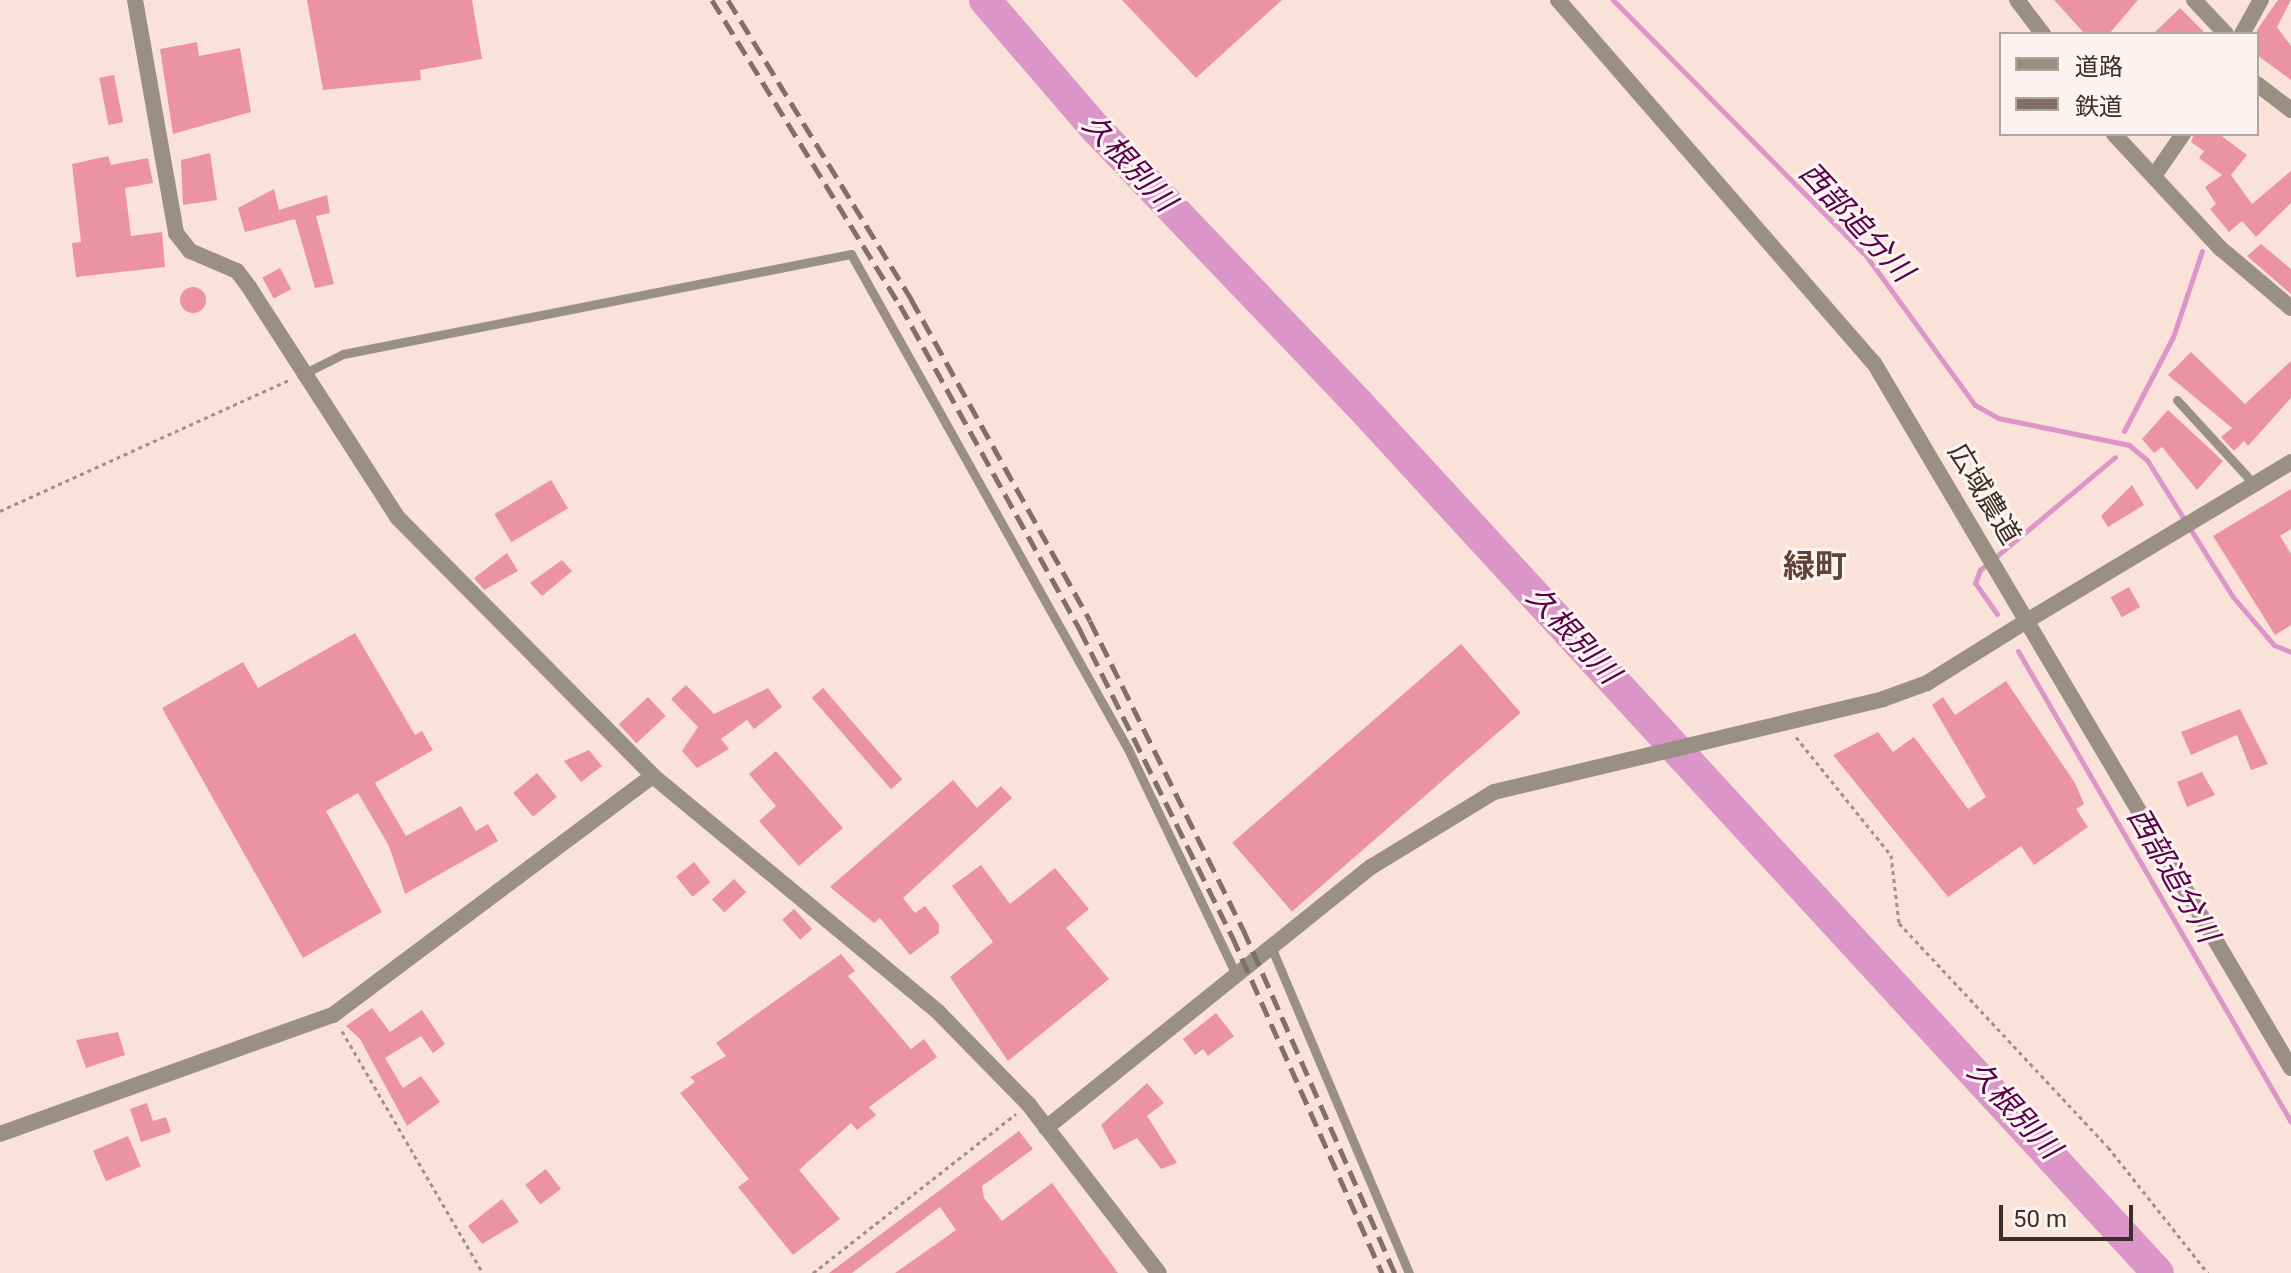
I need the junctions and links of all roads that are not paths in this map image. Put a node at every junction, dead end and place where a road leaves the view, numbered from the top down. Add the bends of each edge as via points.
1 (135, 0) edge
2 (1558, 0) edge
3 (2017, 0) edge
4 (2194, 0) edge
5 (2261, 0) edge
6 (2041, 32) edge
7 (2224, 32) edge
8 (2243, 32) edge
9 (2259, 86) edge
10 (2291, 110) edge
11 (2116, 136) edge
12 (2182, 136) edge
13 (2154, 176) junction
14 (2291, 308) edge
15 (300, 375) junction
16 (2177, 400) dead end
17 (2291, 463) edge
18 (2255, 485) junction
19 (2030, 619) junction
20 (653, 776) junction
21 (1272, 949) junction
22 (1237, 976) junction
23 (2291, 1068) edge
24 (1046, 1128) junction
25 (0, 1134) edge
26 (1159, 1273) edge
27 (1409, 1273) edge

1 - 15 street via 176,233 190,251 237,271
2 - 19 street, 広域農道 via 1874,363
3 - 6 street
4 - 7 street
5 - 8 street
9 - 10 street
11 - 13 street
12 - 13 street
13 - 14 street via 2220,248
15 - 20 street via 397,517
15 - 22 lane via 343,354 851,254 1128,749
16 - 18 lane
17 - 18 street
18 - 19 street
19 - 21 street via 1927,683 1494,792 1441,820
19 - 23 street, 広域農道
20 - 24 street via 882,959
20 - 25 street via 333,1015
21 - 22 street
21 - 27 lane
22 - 24 street
24 - 26 street

